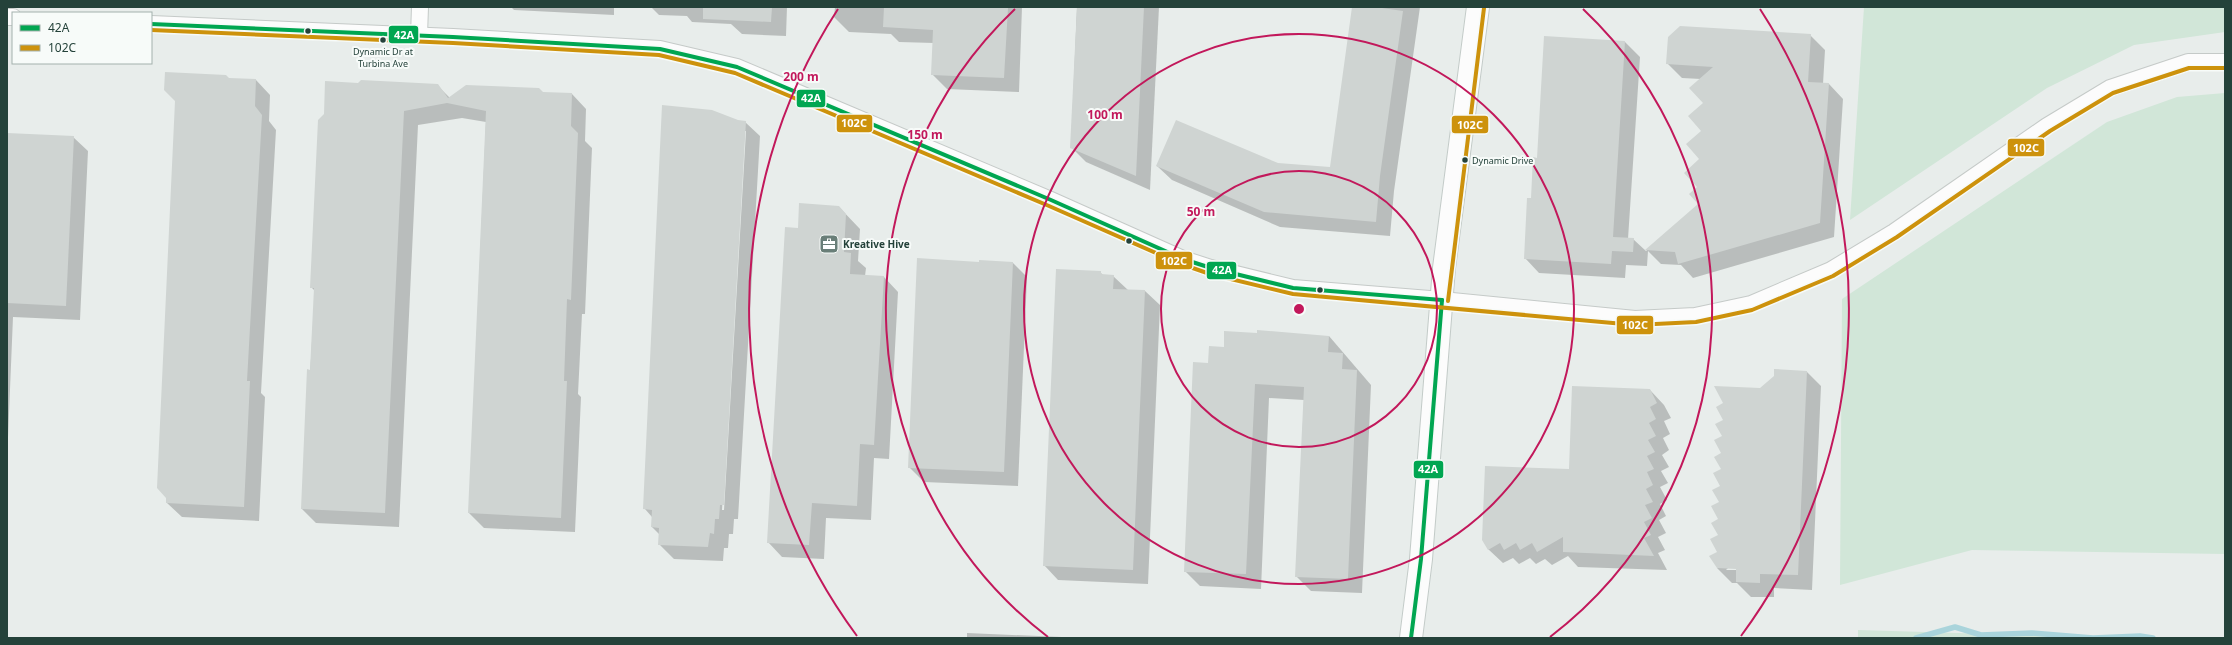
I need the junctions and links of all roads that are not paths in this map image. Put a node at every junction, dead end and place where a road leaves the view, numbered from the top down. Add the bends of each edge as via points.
1 (420, 7) edge
2 (1478, 7) edge
3 (152, 24) edge
4 (419, 35) junction
5 (2225, 62) edge
6 (1442, 300) junction
7 (1411, 638) edge

1 - 4 street
2 - 6 main road
3 - 4 street
4 - 6 street via 631,46 660,49 737,67 1183,259 1293,288
5 - 6 street via 2188,62 2110,88 2048,126 1882,239 1831,270 1751,304 1695,316 1635,320
6 - 7 main road via 1421,559

